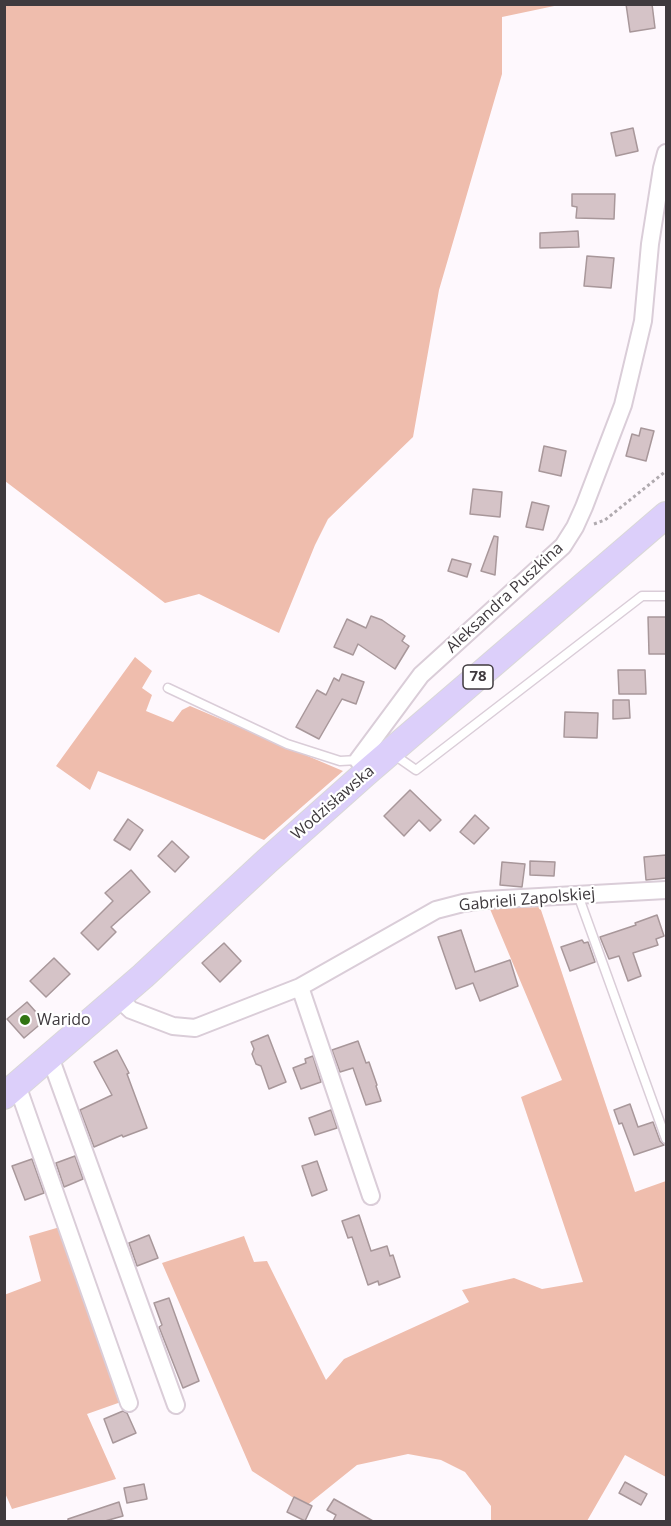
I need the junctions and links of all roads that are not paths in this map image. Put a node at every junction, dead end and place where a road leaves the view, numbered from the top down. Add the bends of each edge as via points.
1 (666, 153) edge
2 (666, 515) edge
3 (666, 596) edge
4 (168, 688) dead end
5 (390, 752) junction
6 (363, 766) junction
7 (666, 890) edge
8 (578, 895) junction
9 (300, 987) junction
10 (118, 998) junction
11 (50, 1057) junction
12 (11, 1091) edge
13 (666, 1139) edge
14 (371, 1196) dead end
15 (129, 1403) dead end
16 (176, 1405) dead end

1 - 6 street, Aleksandra Puszkina via 650,244 643,321 623,405 575,527 563,546 422,675
2 - 5 main road, Wodzisławska / 78
3 - 5 lane via 642,596 416,770
4 - 6 lane via 287,744
5 - 6 main road, Wodzisławska / 78
6 - 10 main road, Wodzisławska / 78
7 - 8 street, Gabrieli Zapolskiej
8 - 9 street, Gabrieli Zapolskiej via 485,900 436,910
8 - 13 lane
9 - 10 street, Gabrieli Zapolskiej via 195,1028 173,1026 141,1014
9 - 14 street
10 - 11 main road, Wodzisławska / 78
11 - 12 main road, Wodzisławska / 78
11 - 16 street
12 - 15 street

